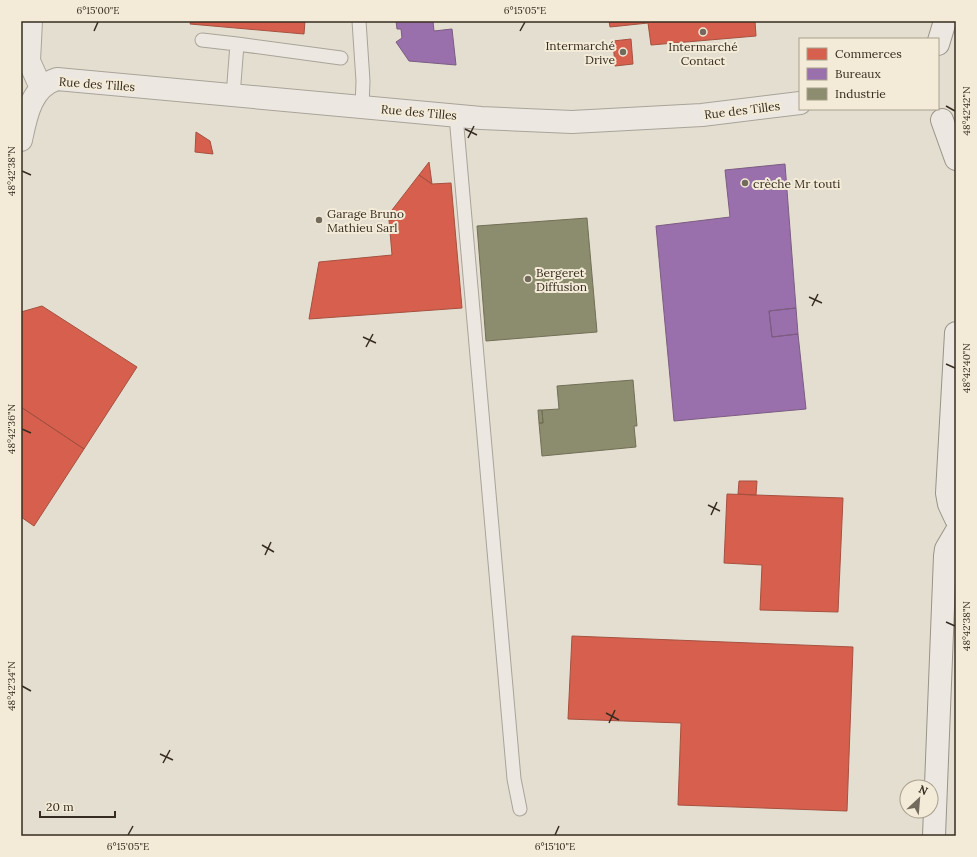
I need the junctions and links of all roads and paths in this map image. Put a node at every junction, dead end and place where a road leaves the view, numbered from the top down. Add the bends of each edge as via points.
1 (32, 21) edge
2 (359, 21) edge
3 (945, 21) edge
4 (956, 39) edge
5 (202, 40) dead end
6 (939, 42) edge
7 (237, 44) junction
8 (939, 45) edge
9 (341, 58) dead end
10 (41, 88) junction
11 (233, 96) junction
12 (799, 103) edge
13 (362, 108) junction
14 (939, 115) edge
15 (456, 116) junction
16 (21, 140) edge
17 (956, 159) edge
18 (956, 333) edge
19 (954, 395) edge
20 (956, 519) edge
21 (956, 532) edge
22 (520, 809) dead end
23 (934, 836) edge

1 - 10 street via 29,61
2 - 13 lane
3 - 6 street
4 - 8 street
5 - 7 lane
7 - 9 lane
7 - 11 lane
10 - 11 street, Rue des Tilles via 49,81 57,79
10 - 16 street via 30,105
11 - 13 street, Rue des Tilles
12 - 15 street, Rue des Tilles via 702,115 572,122
13 - 15 street, Rue des Tilles
14 - 17 street
15 - 22 lane via 514,779
18 - 19 street
19 - 20 street via 947,493
21 - 23 street via 946,549 945,556

